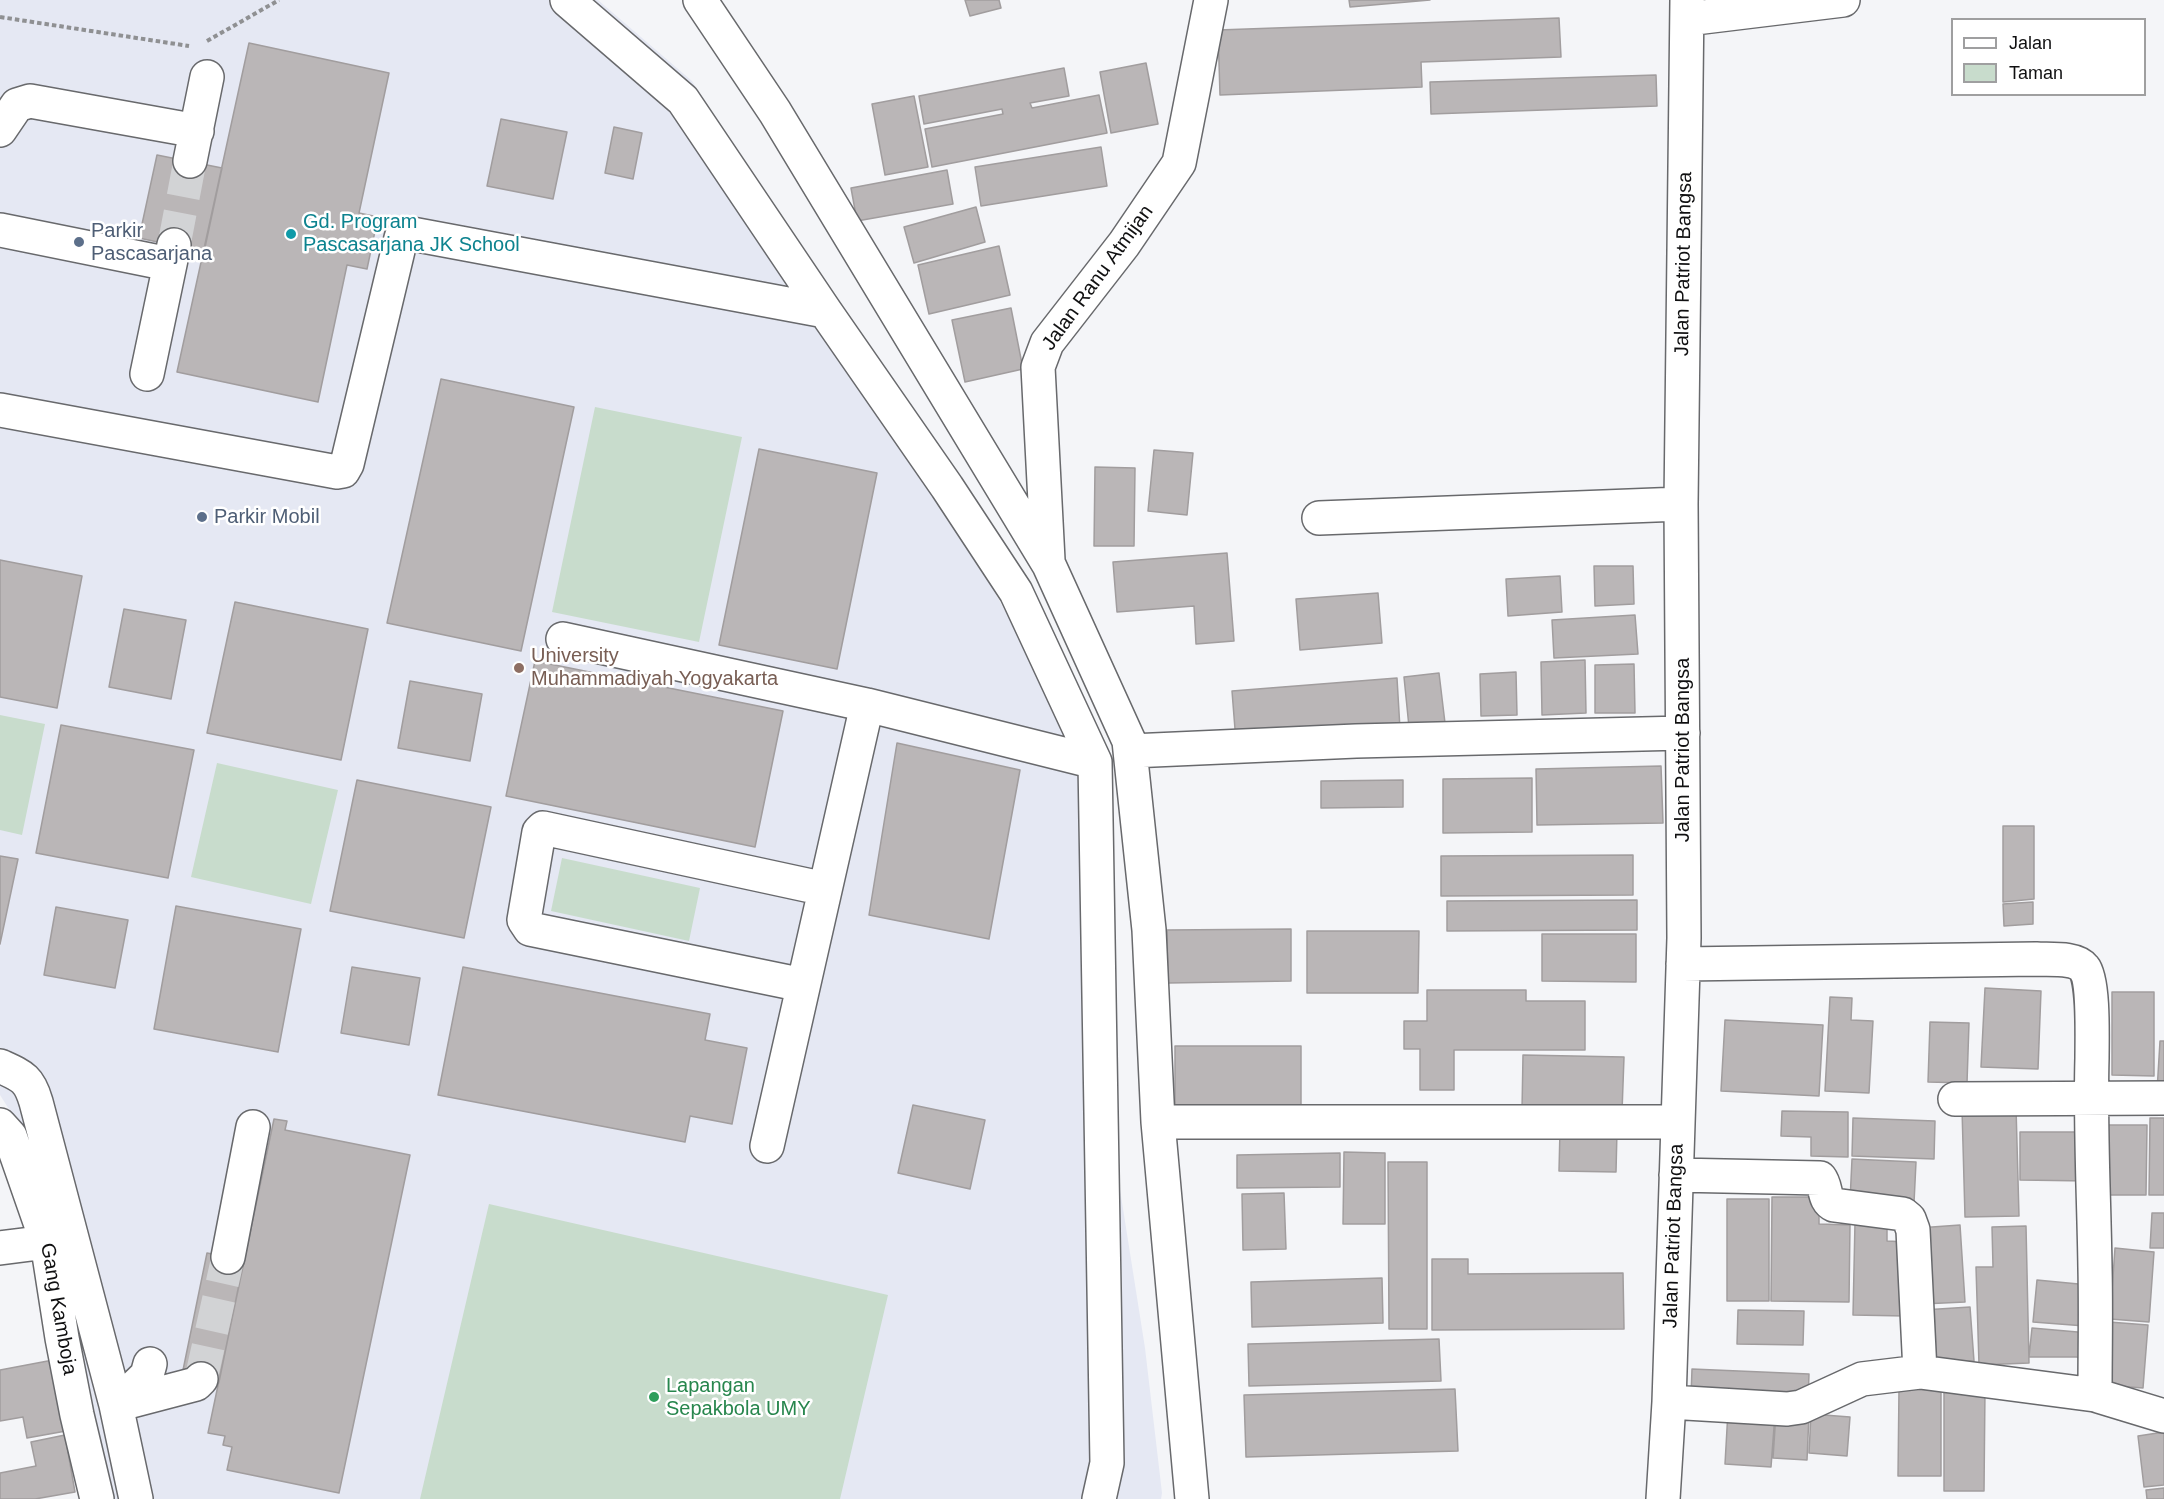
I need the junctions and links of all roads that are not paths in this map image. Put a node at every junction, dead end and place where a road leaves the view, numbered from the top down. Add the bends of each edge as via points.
1 (567, 0) edge
2 (700, 0) edge
3 (1211, 0) edge
4 (1843, 0) edge
5 (1687, 9) edge
6 (207, 77) dead end
7 (0, 130) edge
8 (0, 230) edge
9 (825, 311) junction
10 (147, 374) dead end
11 (0, 410) edge
12 (1681, 504) junction
13 (1319, 518) dead end
14 (1049, 565) junction
15 (563, 639) dead end
16 (867, 705) junction
17 (1683, 733) junction
18 (1131, 751) junction
19 (1095, 762) junction
20 (825, 889) junction
21 (1683, 964) junction
22 (803, 985) junction
23 (0, 1066) edge
24 (2091, 1098) junction
25 (2164, 1098) edge
26 (1955, 1099) dead end
27 (1158, 1122) junction
28 (1677, 1122) junction
29 (0, 1125) edge
30 (253, 1127) dead end
31 (767, 1146) dead end
32 (1676, 1175) junction
33 (47, 1242) junction
34 (0, 1248) edge
35 (228, 1257) tunnel mouth
36 (150, 1364) dead end
37 (1920, 1372) junction
38 (201, 1379) dead end
39 (2095, 1395) junction
40 (1669, 1402) junction
41 (116, 1405) junction
42 (2164, 1416) edge
43 (97, 1499) edge
44 (136, 1499) edge
45 (1099, 1499) edge
46 (1192, 1499) edge
47 (1663, 1499) edge

1 - 9 street via 683,100
2 - 14 street via 775,112
3 - 14 street, Jalan Ranu Atmijan via 1179,163 1124,244 1047,343 1038,367
4 - 5 street
5 - 12 street, Jalan Patriot Bangsa
6 - 7 street via 194,146 30,101 17,105
8 - 10 street via 172,254
9 - 11 street via 412,234 401,238 343,471
9 - 19 street via 1016,592
12 - 13 street
12 - 17 street, Jalan Patriot Bangsa
14 - 18 street
15 - 16 street
16 - 19 street
16 - 20 street
17 - 18 street
17 - 21 street, Jalan Patriot Bangsa
18 - 27 street via 1149,930
19 - 45 street via 1107,1463
20 - 22 street
20 - 22 street via 543,828 539,832 524,920 530,928
21 - 24 street via 2036,958 2074,962 2086,970 2090,986
21 - 28 street, Jalan Patriot Bangsa
22 - 31 street
23 - 41 street via 25,1078 32,1088
24 - 25 street
24 - 26 street
24 - 39 street
27 - 28 street
27 - 46 street
28 - 32 street, Jalan Patriot Bangsa
29 - 33 street, Gang Kamboja via 10,1136
30 - 35 street
32 - 37 street via 1820,1178 1827,1199 1834,1205 1903,1214 1910,1219
32 - 40 street, Jalan Patriot Bangsa
33 - 34 street
33 - 43 street, Gang Kamboja via 62,1338
36 - 41 street via 147,1375
37 - 39 street
37 - 40 street via 1862,1379 1801,1407 1786,1409
38 - 41 street via 196,1384
39 - 42 street
40 - 47 street, Jalan Patriot Bangsa
41 - 44 street

